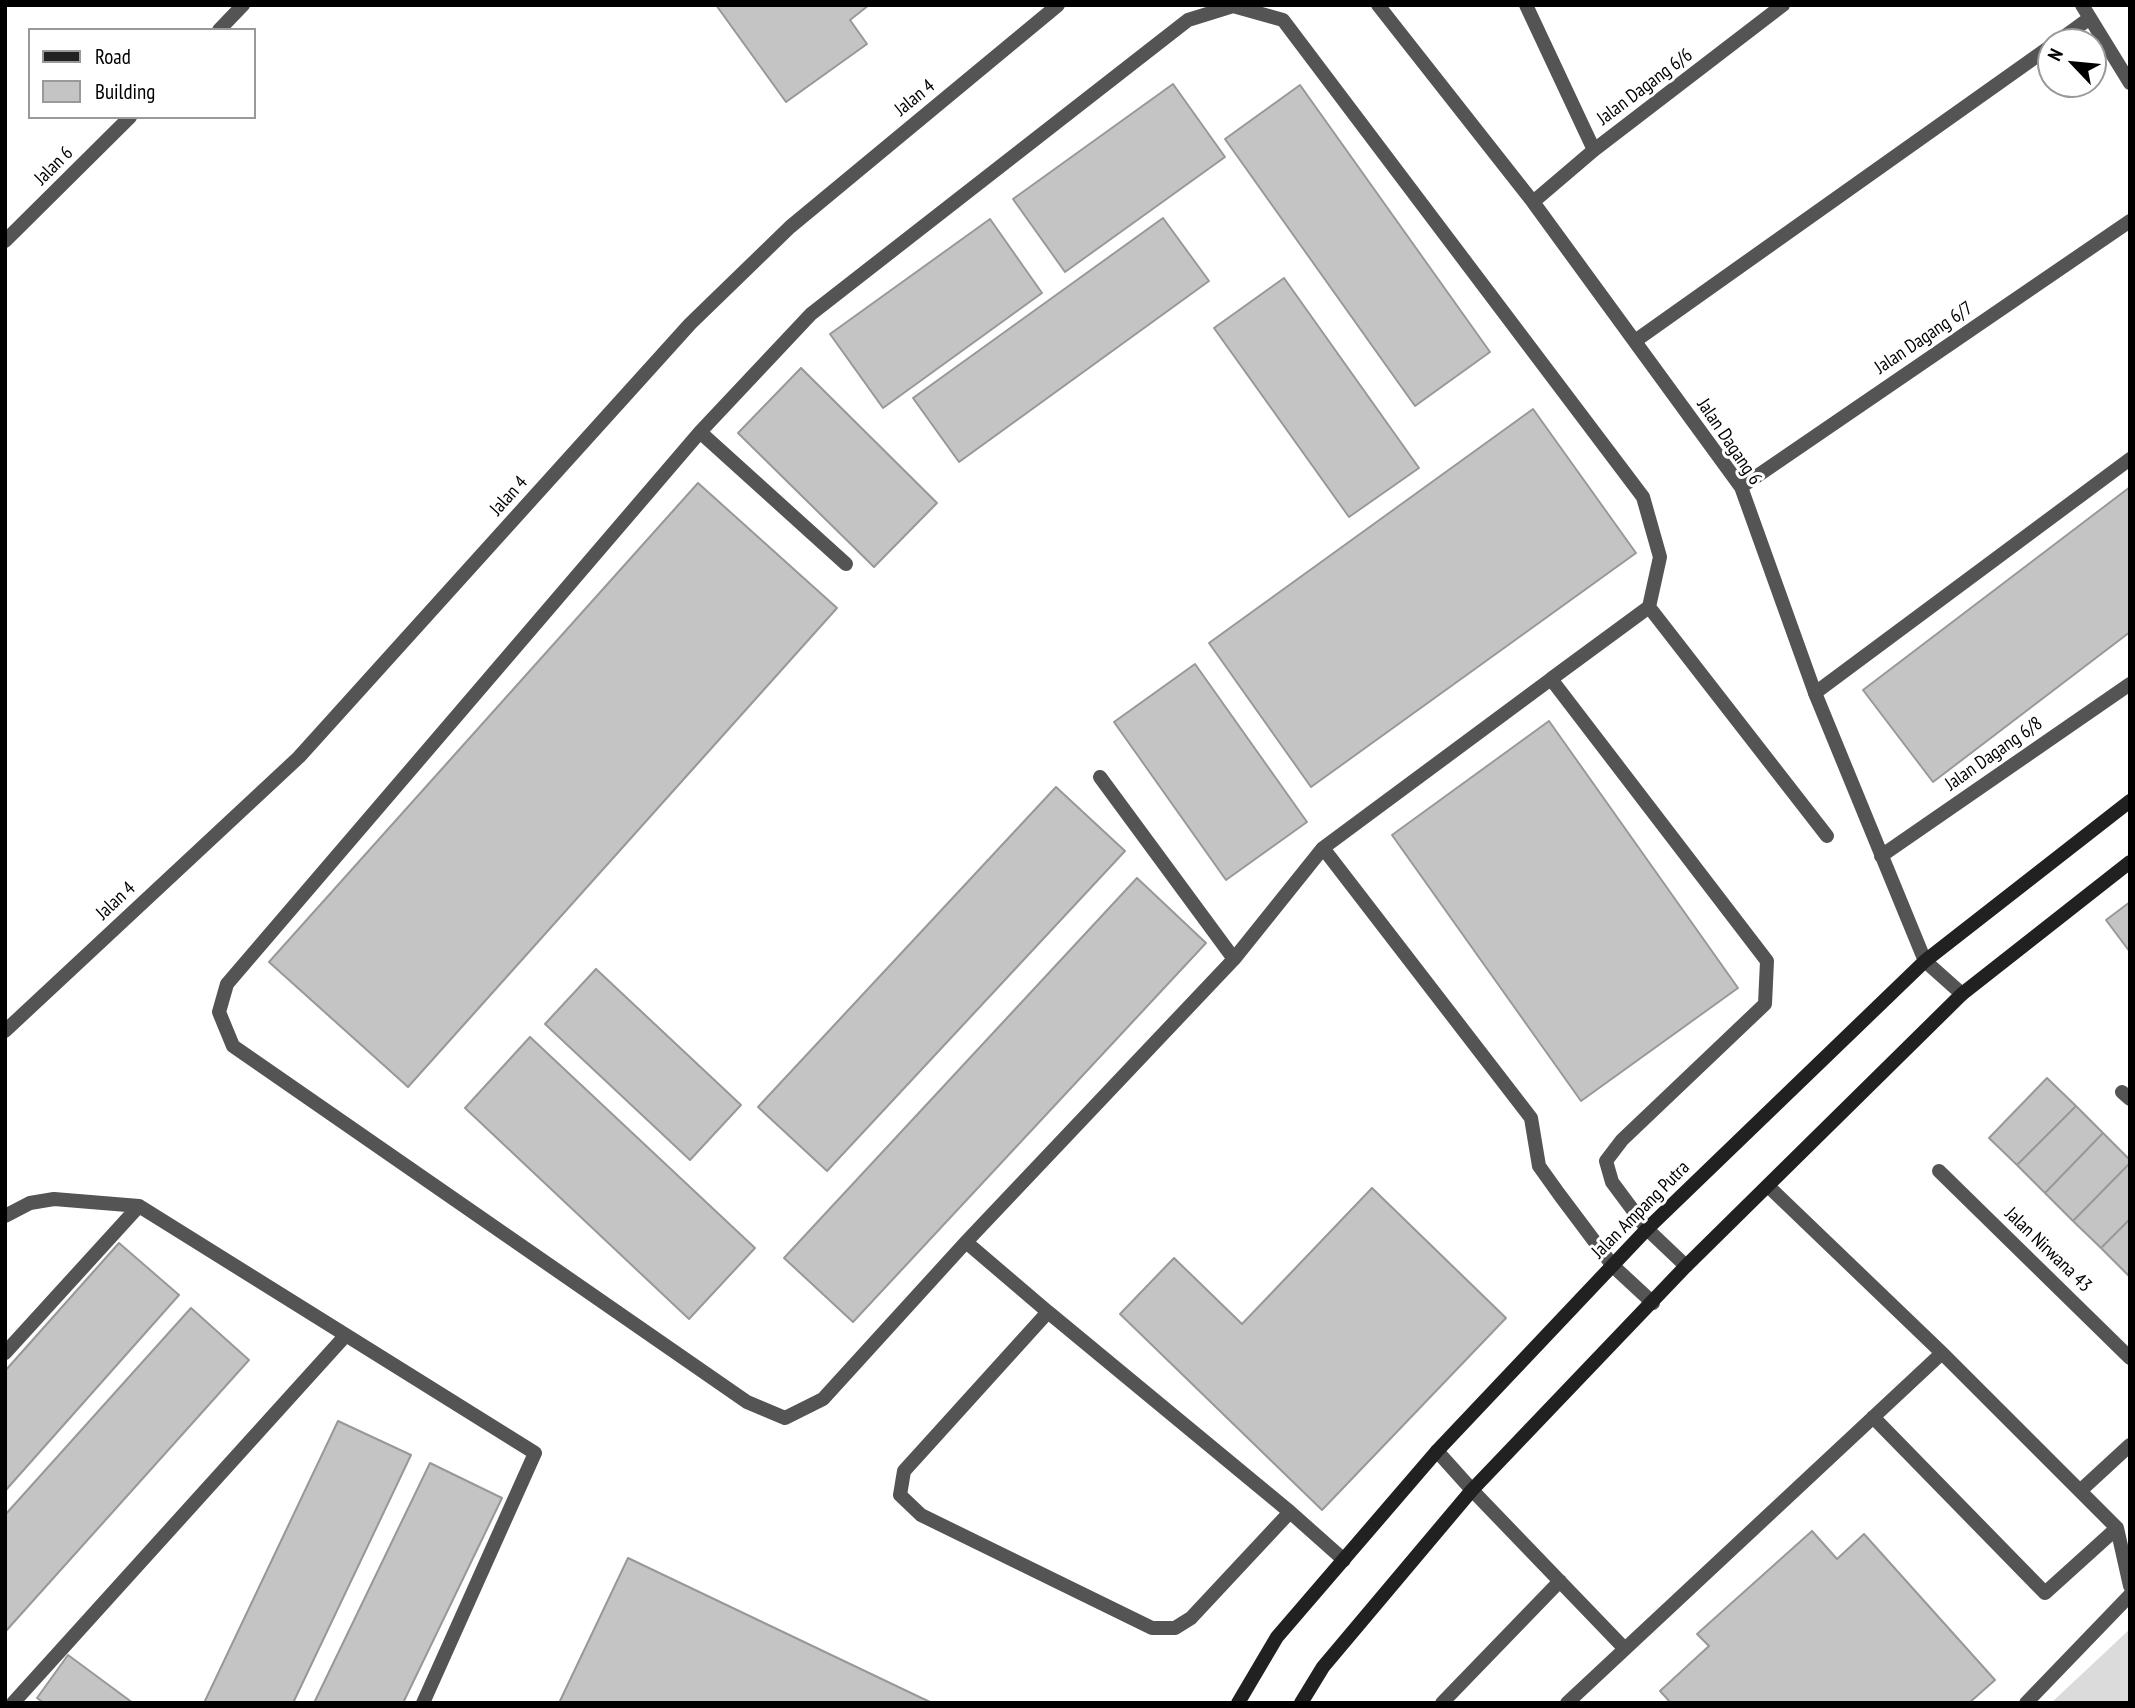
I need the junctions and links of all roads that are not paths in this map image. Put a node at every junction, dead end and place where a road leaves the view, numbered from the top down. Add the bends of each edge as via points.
1 (243, 5) edge
2 (1058, 5) edge
3 (1378, 5) edge
4 (1526, 5) edge
5 (1783, 5) edge
6 (2086, 12) edge
7 (221, 28) edge
8 (2071, 28) edge
9 (2037, 57) edge
10 (2130, 83) edge
11 (128, 119) edge
12 (1594, 150) junction
13 (1533, 202) junction
14 (2130, 221) edge
15 (5, 241) edge
16 (1635, 341) junction
17 (700, 432) junction
18 (2130, 459) edge
19 (1741, 487) junction
20 (846, 564) dead end
21 (1649, 607) junction
22 (1551, 679) junction
23 (2130, 684) edge
24 (1815, 693) junction
25 (1100, 777) dead end
26 (2130, 801) edge
27 (1827, 836) dead end
28 (1323, 848) junction
29 (1881, 856) junction
30 (2130, 862) edge
31 (1234, 959) junction
32 (1925, 961) junction
33 (1962, 994) junction
34 (5, 1031) edge
35 (1939, 1171) dead end
36 (1768, 1186) junction
37 (139, 1206) junction
38 (5, 1216) edge
39 (1647, 1229) junction
40 (966, 1242) junction
41 (1613, 1266) junction
42 (1686, 1266) junction
43 (1653, 1303) junction
44 (1048, 1312) junction
45 (345, 1335) junction
46 (5, 1353) edge
47 (1942, 1353) junction
48 (2130, 1358) edge
49 (1873, 1417) junction
50 (2130, 1445) edge
51 (1437, 1451) junction
52 (1472, 1490) junction
53 (2080, 1491) junction
54 (1290, 1512) junction
55 (2117, 1528) junction
56 (1344, 1560) junction
57 (1560, 1581) junction
58 (2130, 1586) edge
59 (2130, 1595) edge
60 (1625, 1649) junction
61 (13, 1703) edge
62 (424, 1703) edge
63 (1238, 1703) edge
64 (1301, 1703) edge
65 (1442, 1703) edge
66 (1567, 1703) edge
67 (2026, 1703) edge

1 - 7 street
2 - 34 street, Jalan 4 via 790,226 690,324 299,757
3 - 13 street, Jalan Dagang 6
4 - 12 street
5 - 12 street, Jalan Dagang 6/6
6 - 8 street
6 - 10 street
9 - 16 street
11 - 15 street, Jalan 6
12 - 13 street, Jalan Dagang 6/6
13 - 16 street, Jalan Dagang 6
14 - 19 street, Jalan Dagang 6/7
16 - 19 street, Jalan Dagang 6
17 - 20 street
17 - 21 street via 811,314 1188,20 1233,6 1283,20 1643,497 1660,557
17 - 40 street via 227,984 219,1012 233,1046 747,1402 785,1418 823,1399
18 - 24 street
19 - 24 street, Jalan Dagang 6
21 - 22 street
21 - 27 street
22 - 28 street
22 - 39 street via 1767,961 1765,1004 1622,1140 1606,1161 1612,1182
23 - 29 street, Jalan Dagang 6/8
24 - 29 street, Jalan Dagang 6
25 - 31 street
26 - 32 street, Jalan Ampang Putra
28 - 31 street
28 - 41 street via 1531,1118 1539,1166
29 - 32 street, Jalan Dagang 6
30 - 33 street
31 - 40 street
32 - 33 street, Jalan Dagang 6
32 - 39 street, Jalan Ampang Putra
33 - 36 street
35 - 48 street, Jalan Nirwana 43
36 - 42 street
36 - 47 street
37 - 38 street via 54,1199 30,1203
37 - 45 street
37 - 46 street
39 - 41 street, Jalan Ampang Putra
39 - 42 street
40 - 44 street
41 - 43 street
41 - 51 street, Jalan Ampang Putra
42 - 43 street
43 - 52 street
44 - 54 street
44 - 54 street via 904,1471 900,1495 921,1515 1152,1628 1175,1628 1191,1618
45 - 61 street
45 - 62 street via 535,1453
47 - 49 street
47 - 53 street
49 - 55 street via 2045,1593
49 - 60 street
50 - 53 street
51 - 52 street
51 - 56 street, Jalan Ampang Putra
52 - 57 street
52 - 64 street via 1323,1667
53 - 55 street
54 - 56 street
55 - 58 street
56 - 63 street, Jalan Ampang Putra via 1277,1637
57 - 60 street
57 - 65 street
59 - 67 street
60 - 66 street

